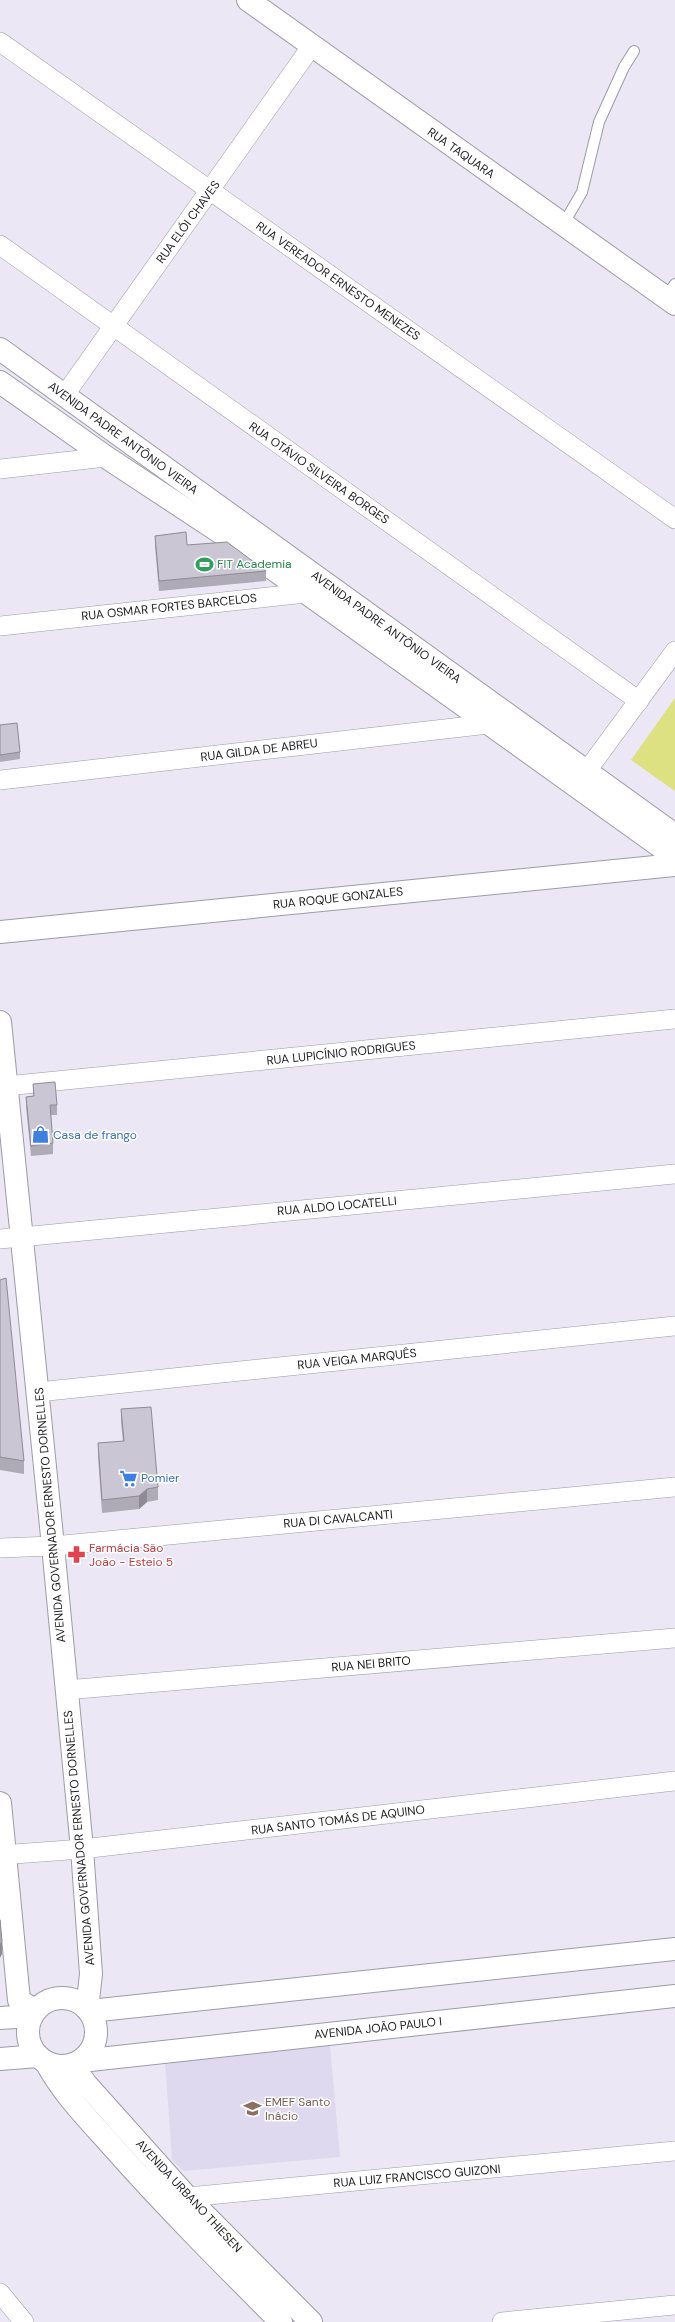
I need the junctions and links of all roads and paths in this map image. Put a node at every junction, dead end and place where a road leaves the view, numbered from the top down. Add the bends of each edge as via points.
1 (248, 0) edge
2 (0, 42) edge
3 (311, 47) junction
4 (634, 51) dead end
5 (210, 190) junction
6 (563, 225) junction
7 (0, 245) edge
8 (672, 295) edge
9 (113, 326) junction
10 (0, 349) edge
11 (0, 382) edge
12 (64, 396) junction
13 (106, 457) junction
14 (0, 469) edge
15 (675, 519) edge
16 (305, 592) junction
17 (338, 593) junction
18 (0, 626) edge
19 (675, 652) edge
20 (639, 701) junction
21 (518, 722) junction
22 (489, 724) junction
23 (0, 780) edge
24 (582, 780) junction
25 (675, 835) edge
26 (675, 857) edge
27 (675, 865) edge
28 (0, 932) edge
29 (675, 1019) edge
30 (0, 1022) edge
31 (6, 1086) junction
32 (675, 1174) edge
33 (22, 1236) junction
34 (0, 1239) edge
35 (675, 1326) edge
36 (38, 1392) junction
37 (675, 1487) edge
38 (54, 1546) junction
39 (0, 1548) edge
40 (675, 1638) edge
41 (66, 1690) junction
42 (675, 1780) edge
43 (0, 1803) edge
44 (82, 1849) junction
45 (3, 1855) edge
46 (675, 1949) edge
47 (675, 1996) edge
48 (88, 2010) junction
49 (34, 2013) junction
50 (0, 2018) edge
51 (0, 2059) edge
52 (42, 2059) junction
53 (76, 2063) junction
54 (675, 2151) edge
55 (188, 2198) junction
56 (159, 2199) junction
57 (0, 2293) edge
58 (675, 2304) edge
59 (24, 2322) edge
60 (281, 2322) edge
61 (311, 2322) edge
62 (502, 2322) edge

1 - 3 main road, RUA TAQUARA
2 - 5 street, RUA VEREADOR ERNESTO MENEZES
3 - 5 street, RUA ELÓI CHAVES
3 - 6 main road, RUA TAQUARA
4 - 6 lane via 599,122 582,192
5 - 9 street, RUA ELÓI CHAVES
5 - 15 street, RUA VEREADOR ERNESTO MENEZES
6 - 8 main road, RUA TAQUARA
7 - 9 street, RUA OTÁVIO SILVEIRA BORGES
9 - 12 street, RUA ELÓI CHAVES
9 - 20 street, RUA OTÁVIO SILVEIRA BORGES
10 - 12 main road, AVENIDA PADRE ANTÔNIO VIEIRA
11 - 13 main road, AVENIDA PADRE ANTÔNIO VIEIRA
12 - 17 main road, AVENIDA PADRE ANTÔNIO VIEIRA
13 - 14 street
13 - 16 main road, AVENIDA PADRE ANTÔNIO VIEIRA via 241,546
16 - 17 street, RUA OSMAR FORTES BARCELOS
16 - 18 street, RUA OSMAR FORTES BARCELOS
16 - 22 main road, AVENIDA PADRE ANTÔNIO VIEIRA
17 - 21 main road, AVENIDA PADRE ANTÔNIO VIEIRA
19 - 20 street
20 - 24 street
21 - 22 street, RUA GILDA DE ABREU
21 - 24 main road, AVENIDA PADRE ANTÔNIO VIEIRA
22 - 23 street, RUA GILDA DE ABREU
22 - 24 main road, AVENIDA PADRE ANTÔNIO VIEIRA
24 - 25 main road, AVENIDA PADRE ANTÔNIO VIEIRA
24 - 26 main road, AVENIDA PADRE ANTÔNIO VIEIRA
27 - 28 main road, RUA ROQUE GONZALES
29 - 31 street, RUA LUPICÍNIO RODRIGUES
30 - 31 main road, AVENIDA GOVERNADOR ERNESTO DORNELLES
31 - 33 main road, AVENIDA GOVERNADOR ERNESTO DORNELLES
32 - 33 street, RUA ALDO LOCATELLI
33 - 34 street, RUA ALDO LOCATELLI
33 - 36 main road, AVENIDA GOVERNADOR ERNESTO DORNELLES
35 - 36 street, RUA VEIGA MARQUÊS
36 - 38 main road, AVENIDA GOVERNADOR ERNESTO DORNELLES
37 - 38 street, RUA DI CAVALCANTI
38 - 39 street, RUA DI CAVALCANTI
38 - 41 main road, AVENIDA GOVERNADOR ERNESTO DORNELLES
40 - 41 street, RUA NEI BRITO
41 - 44 main road, AVENIDA GOVERNADOR ERNESTO DORNELLES
42 - 44 street, RUA SANTO TOMÁS DE AQUINO
43 - 45 main road
44 - 45 street, RUA SANTO TOMÁS DE AQUINO
44 - 48 main road, AVENIDA GOVERNADOR ERNESTO DORNELLES via 91,1974
45 - 49 main road via 19,2000
46 - 48 main road
47 - 53 main road, AVENIDA JOÃO PAULO I
48 - 49 main road via 75,2000 61,1998 51,1999
48 - 53 main road via 95,2024 96,2038 93,2047
49 - 50 main road
49 - 52 main road via 28,2033 33,2049
51 - 52 main road
52 - 53 main road via 59,2066
52 - 56 main road, AVENIDA URBANO THIESEN via 85,2116
53 - 55 main road, AVENIDA URBANO THIESEN via 86,2084
54 - 55 street, RUA LUIZ FRANCISCO GUIZONI
55 - 56 street, RUA LUIZ FRANCISCO GUIZONI
55 - 61 main road, AVENIDA URBANO THIESEN
56 - 60 main road, AVENIDA URBANO THIESEN
57 - 59 street
58 - 62 street

